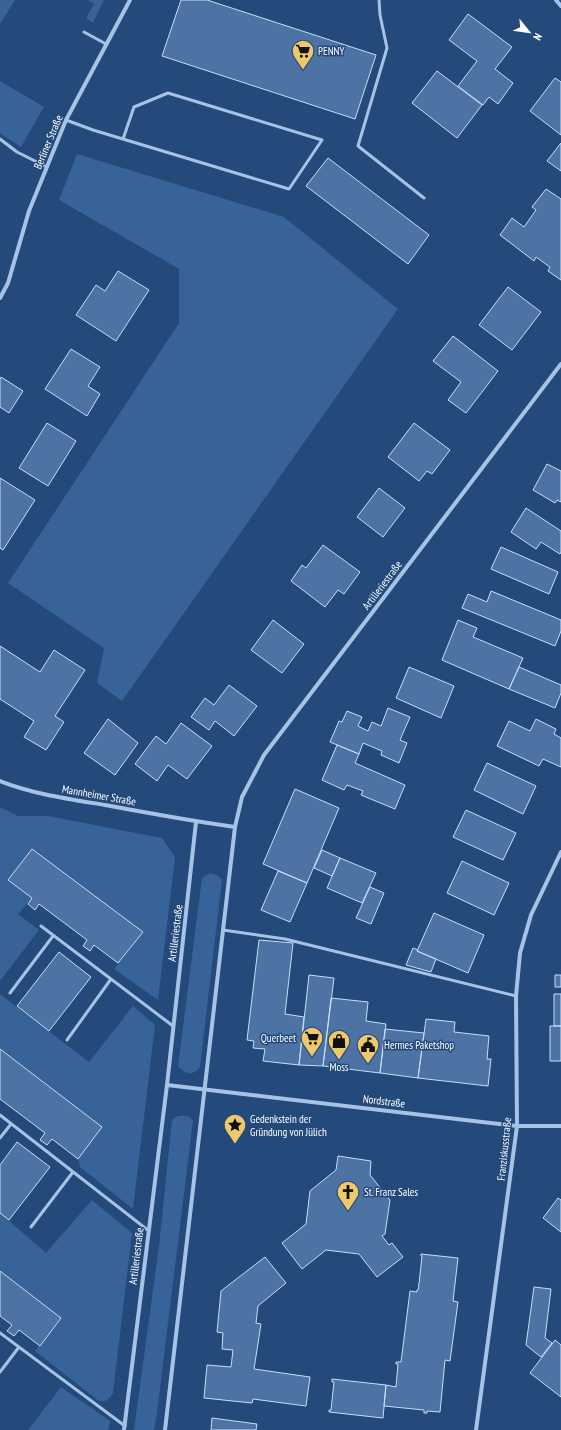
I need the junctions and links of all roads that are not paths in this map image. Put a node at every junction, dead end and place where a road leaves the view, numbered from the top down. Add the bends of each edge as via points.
1 (130, 0) edge
2 (379, 0) edge
3 (556, 0) edge
4 (561, 6) edge
5 (84, 32) dead end
6 (106, 44) junction
7 (66, 120) junction
8 (0, 139) edge
9 (123, 139) junction
10 (47, 167) junction
11 (424, 198) dead end
12 (0, 298) edge
13 (561, 364) edge
14 (0, 781) edge
15 (196, 822) junction
16 (235, 827) junction
17 (561, 852) edge
18 (41, 926) dead end
19 (223, 930) junction
20 (53, 936) junction
21 (111, 979) junction
22 (10, 993) dead end
23 (516, 996) junction
24 (173, 1026) junction
25 (67, 1040) dead end
26 (166, 1084) junction
27 (205, 1089) junction
28 (0, 1115) edge
29 (11, 1124) junction
30 (517, 1126) junction
31 (561, 1126) edge
32 (0, 1138) edge
33 (73, 1172) junction
34 (30, 1227) dead end
35 (148, 1231) junction
36 (0, 1333) edge
37 (19, 1347) junction
38 (0, 1372) edge
39 (124, 1428) edge
40 (165, 1430) edge
41 (476, 1430) edge

1 - 6 street, Berliner Straße
2 - 11 lane via 387,48 358,146
3 - 4 street
5 - 6 lane
6 - 7 street, Berliner Straße
7 - 9 lane
7 - 10 street, Berliner Straße
8 - 10 lane via 17,152
9 - 9 lane via 289,189 322,140 168,93 134,107
10 - 12 street, Berliner Straße via 29,211 8,283
13 - 16 street, Artilleriestraße via 264,755 242,797
14 - 15 street, Mannheimer Straße via 18,788 55,796
15 - 16 street
15 - 24 street, Artilleriestraße
16 - 19 street, Artilleriestraße
17 - 23 street, Franziskusstraße via 530,915 520,953
18 - 20 lane
19 - 23 lane via 285,939
19 - 27 street, Artilleriestraße
20 - 21 lane
20 - 22 lane
21 - 24 lane
21 - 25 lane
23 - 30 street, Franziskusstraße
24 - 26 street, Artilleriestraße
26 - 27 street
26 - 35 street, Artilleriestraße
27 - 30 street, Nordstraße
27 - 40 street, Artilleriestraße
28 - 29 lane
29 - 32 lane
29 - 33 lane
30 - 31 street, Nordstraße
30 - 41 street, Franziskusstraße
33 - 34 lane
33 - 35 lane
35 - 39 street, Artilleriestraße
36 - 37 lane
37 - 38 lane
37 - 39 lane

